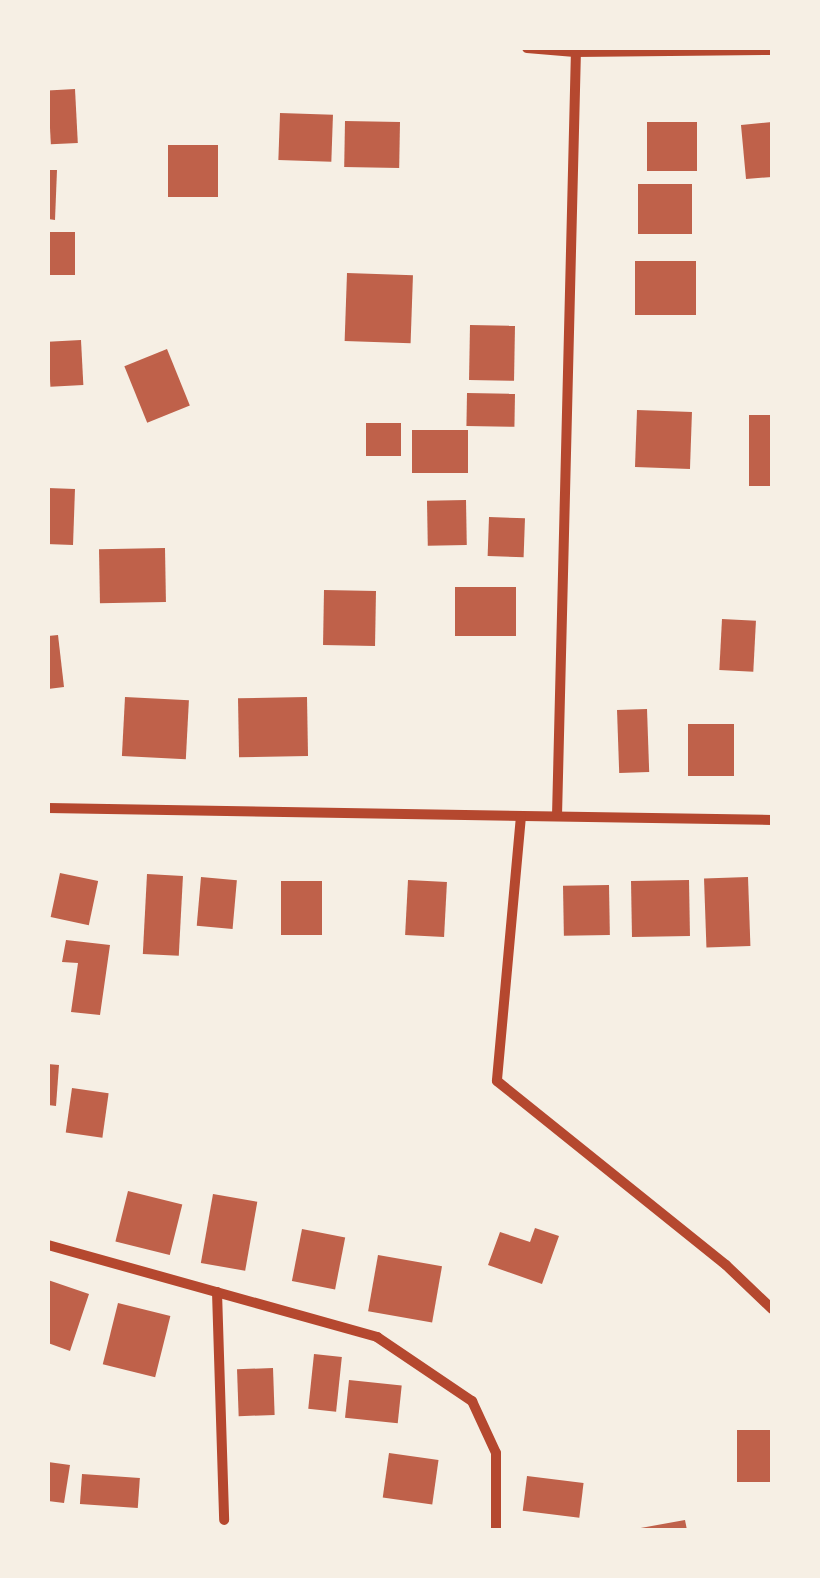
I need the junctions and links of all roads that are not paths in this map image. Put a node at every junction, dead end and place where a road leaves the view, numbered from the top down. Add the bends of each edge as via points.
1 (527, 48) edge
2 (576, 50) edge
3 (772, 50) edge
4 (48, 808) edge
5 (521, 816) junction
6 (557, 816) junction
7 (772, 820) edge
8 (48, 1245) edge
9 (217, 1292) junction
10 (772, 1309) edge
11 (224, 1520) dead end
12 (496, 1530) edge

1 - 2 street
2 - 3 street
2 - 6 street
4 - 5 street
5 - 6 street
5 - 10 street via 498,1081
6 - 7 street
8 - 9 street
9 - 11 street
9 - 12 street via 377,1337 472,1401 496,1453

